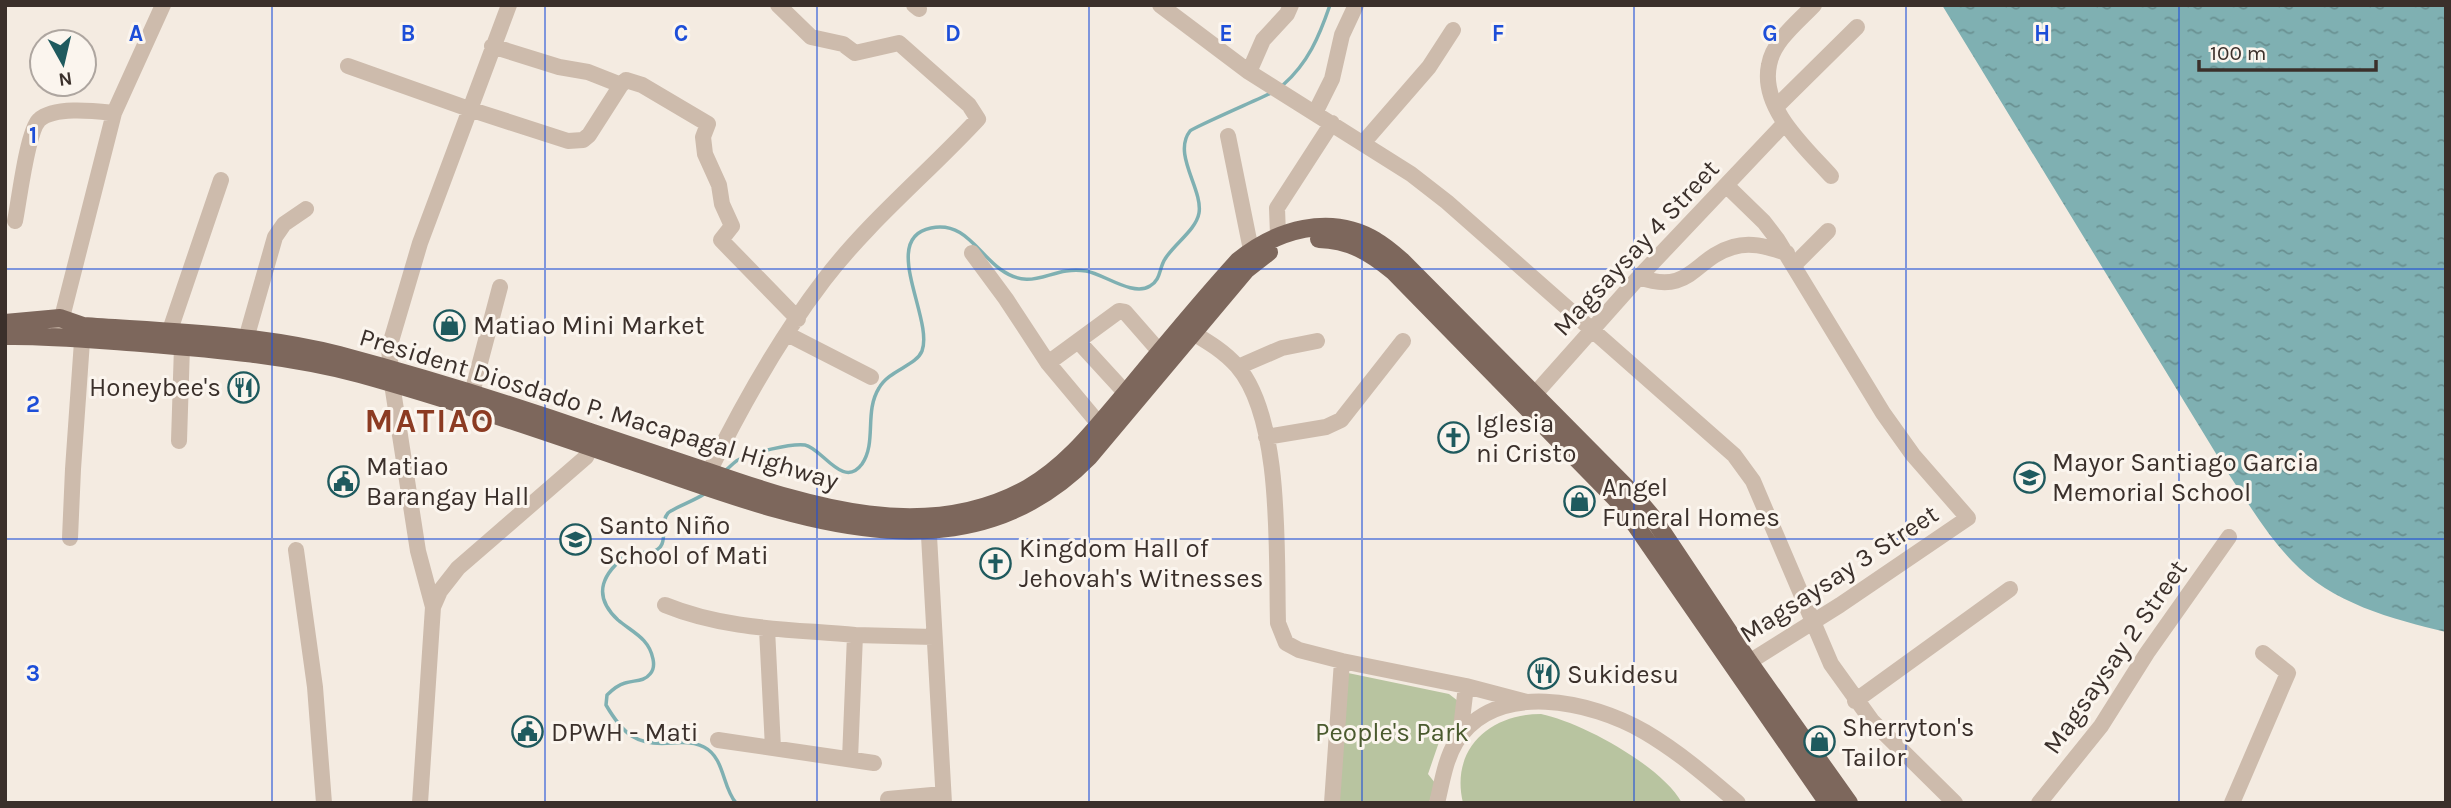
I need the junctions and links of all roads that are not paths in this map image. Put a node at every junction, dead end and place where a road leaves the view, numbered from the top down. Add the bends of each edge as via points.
1 (163, 5) edge
2 (509, 5) edge
3 (778, 5) edge
4 (1160, 5) edge
5 (1291, 5) edge
6 (1356, 5) edge
7 (1814, 5) edge
8 (1857, 27) dead end
9 (1453, 30) dead end
10 (492, 46) junction
11 (348, 66) dead end
12 (1249, 72) junction
13 (621, 85) junction
14 (1776, 107) junction
15 (469, 109) junction
16 (114, 113) junction
17 (1315, 113) junction
18 (1332, 123) junction
19 (1784, 124) junction
20 (1228, 136) dead end
21 (1363, 143) junction
22 (1830, 176) dead end
23 (221, 180) dead end
24 (1727, 186) junction
25 (306, 209) dead end
26 (15, 221) dead end
27 (1828, 231) dead end
28 (1278, 235) junction
29 (1251, 250) junction
30 (972, 253) dead end
31 (1791, 259) junction
32 (1639, 277) junction
33 (500, 287) dead end
34 (60, 318) junction
35 (797, 319) junction
36 (5, 323) edge
37 (1187, 329) junction
38 (1592, 330) junction
39 (82, 332) junction
40 (169, 333) junction
41 (787, 334) junction
42 (5, 336) edge
43 (57, 337) junction
44 (246, 339) junction
45 (1078, 341) junction
46 (1317, 341) dead end
47 (1404, 341) dead end
48 (182, 346) junction
49 (1160, 352) junction
50 (1048, 363) junction
51 (1238, 367) junction
52 (391, 377) junction
53 (871, 377) dead end
54 (472, 393) junction
55 (1130, 398) junction
56 (1530, 400) junction
57 (1099, 424) junction
58 (1266, 438) junction
59 (179, 441) dead end
60 (596, 441) junction
61 (709, 472) junction
62 (1041, 488) junction
63 (929, 523) junction
64 (2229, 537) dead end
65 (70, 538) dead end
66 (296, 551) dead end
67 (2010, 589) dead end
68 (665, 605) dead end
69 (433, 607) junction
70 (1812, 623) junction
71 (767, 629) junction
72 (855, 635) junction
73 (934, 637) junction
74 (2263, 653) dead end
75 (1342, 661) junction
76 (1743, 666) junction
77 (1466, 686) junction
78 (1856, 701) junction
79 (1527, 702) junction
80 (1460, 737) junction
81 (718, 740) dead end
82 (773, 748) junction
83 (850, 759) junction
84 (874, 763) dead end
85 (944, 798) edge
86 (888, 799) dead end
87 (324, 803) edge
88 (420, 803) edge
89 (1332, 803) edge
90 (1437, 803) edge
91 (1738, 803) edge
92 (1828, 803) edge
93 (1849, 803) edge
94 (1955, 803) edge
95 (2039, 803) edge
96 (2232, 803) edge

1 - 16 street
2 - 10 street
3 - 35 street via 811,37 843,44 855,53 898,43 969,105 978,119 859,240
4 - 12 street
5 - 12 street via 1264,40
6 - 17 street via 1342,35 1332,79
7 - 14 street via 1781,40 1768,66
8 - 14 street
9 - 21 street via 1429,67
10 - 13 street
10 - 15 street
11 - 15 street
12 - 17 street
13 - 15 street via 589,135 576,142
13 - 35 street via 625,80 642,85 708,124 703,137 705,153 732,226 721,240
14 - 19 street
15 - 52 street via 411,269 389,348
16 - 26 street via 68,111 38,121 31,135
16 - 34 street
17 - 18 street
18 - 21 street
18 - 28 street via 1278,208
19 - 22 street
19 - 24 street, Magsaysay 4 Street
20 - 29 street
21 - 38 street via 1447,202
23 - 40 street
24 - 31 street via 1764,222
24 - 32 street, Magsaysay 4 Street
25 - 44 street via 284,224 275,237
27 - 31 street
28 - 29 main road, President Diosdado P. Macapagal Highway
28 - 56 main road, President Diosdado P. Macapagal Highway via 1337,227 1376,241 1402,261
29 - 37 main road, President Diosdado P. Macapagal Highway via 1214,286
30 - 50 street
31 - 32 street via 1760,246 1735,246 1681,280 1657,282
31 - 70 street, Magsaysay 3 Street via 1883,413 1968,518
32 - 38 street, Magsaysay 4 Street
33 - 54 street
34 - 36 main road, President Diosdado P. Macapagal Highway
34 - 39 main road, President Diosdado P. Macapagal Highway
34 - 43 street
35 - 41 street
37 - 49 main road, President Diosdado P. Macapagal Highway
37 - 51 street
37 - 55 main road, President Diosdado P. Macapagal Highway
37 - 56 main road, President Diosdado P. Macapagal Highway via 1269,252 1302,241 1335,239 1369,252 1393,271
38 - 56 street, Magsaysay 4 Street
38 - 70 street via 1744,467
39 - 40 main road, President Diosdado P. Macapagal Highway
39 - 43 main road, President Diosdado P. Macapagal Highway
39 - 48 main road, President Diosdado P. Macapagal Highway
39 - 65 street
40 - 44 main road, President Diosdado P. Macapagal Highway
41 - 53 street
41 - 61 street via 739,410
42 - 43 main road, President Diosdado P. Macapagal Highway
44 - 52 main road, President Diosdado P. Macapagal Highway via 336,354
45 - 49 street via 1122,311
45 - 50 street
45 - 55 street
46 - 51 street via 1282,348
47 - 58 street via 1341,420
48 - 52 main road, President Diosdado P. Macapagal Highway via 308,361
48 - 59 street
49 - 55 main road, President Diosdado P. Macapagal Highway
50 - 57 street
51 - 58 street via 1257,402
52 - 54 main road, President Diosdado P. Macapagal Highway
52 - 60 main road, President Diosdado P. Macapagal Highway
52 - 69 street via 418,551
54 - 60 main road, President Diosdado P. Macapagal Highway
55 - 57 main road, President Diosdado P. Macapagal Highway
55 - 62 main road, President Diosdado P. Macapagal Highway via 1077,468
56 - 76 main road, President Diosdado P. Macapagal Highway via 1627,512
57 - 62 main road, President Diosdado P. Macapagal Highway
58 - 75 street via 1274,494 1281,635 1299,650
60 - 61 main road, President Diosdado P. Macapagal Highway
60 - 63 main road, President Diosdado P. Macapagal Highway via 742,498 818,521 877,530
60 - 69 street via 578,464 458,568
61 - 63 main road, President Diosdado P. Macapagal Highway via 836,511
62 - 63 main road, President Diosdado P. Macapagal Highway via 1015,509 988,519
63 - 73 street
64 - 95 street, Magsaysay 2 Street via 2101,726
66 - 87 street via 315,687
67 - 78 street
68 - 71 street via 719,623
69 - 88 street
70 - 76 street, Magsaysay 3 Street
70 - 78 street via 1831,664
71 - 72 street
71 - 82 street
72 - 73 street
72 - 83 street
73 - 85 street
74 - 96 street via 2288,673
75 - 77 street
75 - 89 street
76 - 92 main road, President Diosdado P. Macapagal Highway
76 - 93 main road, President Diosdado P. Macapagal Highway
77 - 79 street
77 - 80 street
78 - 94 street
79 - 80 street via 1490,712
79 - 91 street via 1577,707 1633,726 1674,751
80 - 90 street via 1448,760
81 - 82 street
82 - 83 street
83 - 84 street
85 - 86 street

